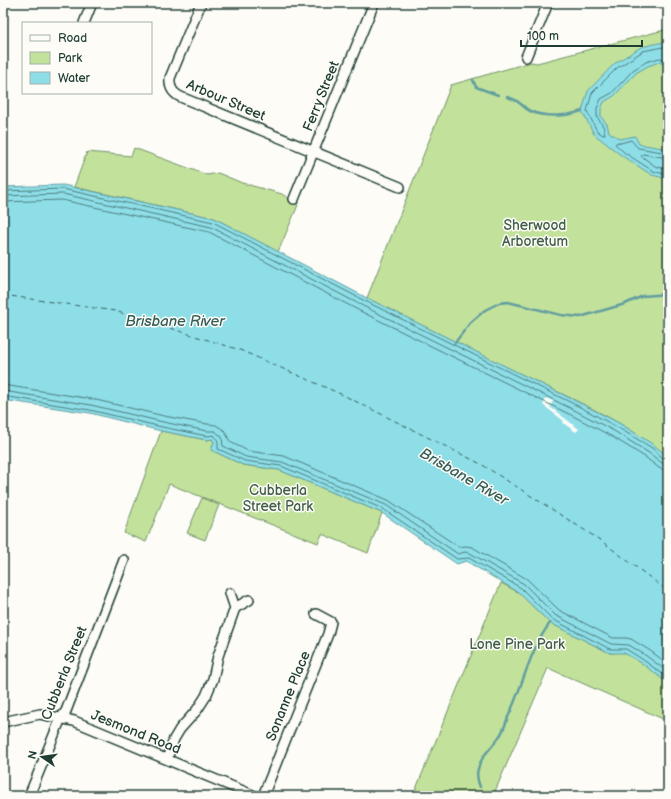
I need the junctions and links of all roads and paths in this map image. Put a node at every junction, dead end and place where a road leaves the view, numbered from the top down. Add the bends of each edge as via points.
1 (92, 3) edge
2 (201, 3) edge
3 (374, 3) edge
4 (548, 3) edge
5 (84, 22) edge
6 (526, 57) dead end
7 (313, 151) junction
8 (400, 187) dead end
9 (294, 199) dead end
10 (124, 560) dead end
11 (230, 593) dead end
12 (249, 600) dead end
13 (235, 608) junction
14 (316, 614) dead end
15 (61, 718) junction
16 (3, 722) edge
17 (167, 759) junction
18 (29, 796) edge
19 (255, 796) edge
20 (263, 796) edge

1 - 5 street
2 - 7 street, Arbour Street via 170,78 174,94
3 - 7 street, Ferry Street
4 - 6 street
7 - 8 street
7 - 9 street, Ferry Street
10 - 15 street, Cubberla Street via 66,711
11 - 13 street
12 - 13 street
13 - 17 street via 206,696 180,729
14 - 20 street, Sonanne Place via 331,622 328,634
15 - 16 street, Jesmond Road via 40,714
15 - 17 street, Jesmond Road
15 - 18 street, Cubberla Street
17 - 19 street, Jesmond Road

